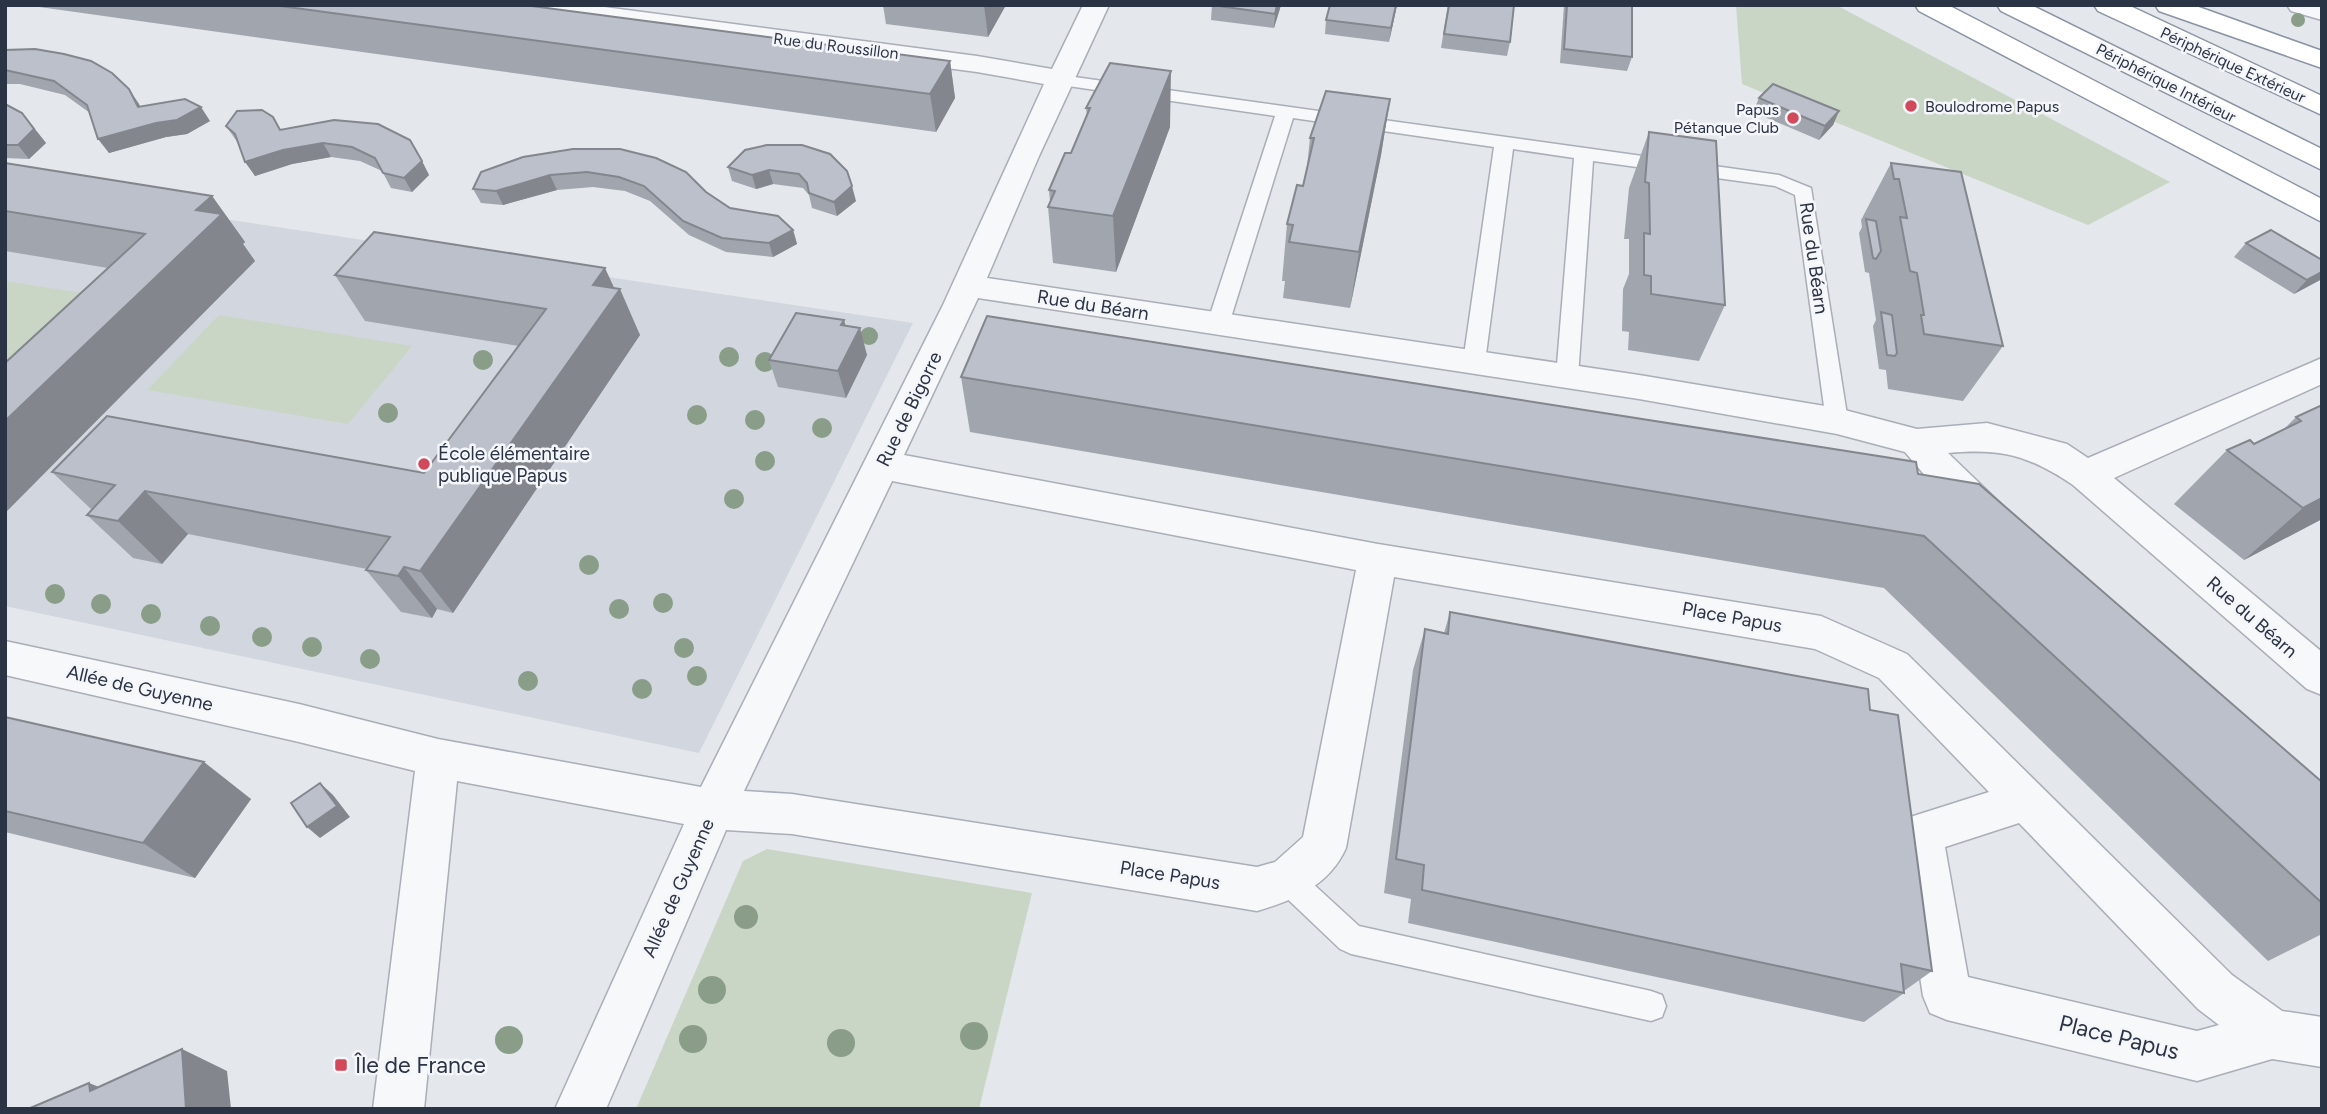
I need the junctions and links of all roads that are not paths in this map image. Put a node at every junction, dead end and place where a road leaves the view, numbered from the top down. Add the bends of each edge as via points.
1 (527, 5) edge
2 (1096, 5) edge
3 (1928, 5) edge
4 (2010, 5) edge
5 (2107, 5) edge
6 (2168, 5) edge
7 (2300, 5) edge
8 (2322, 12) edge
9 (2322, 61) edge
10 (1060, 80) junction
11 (2322, 107) edge
12 (1286, 111) junction
13 (1504, 144) junction
14 (1584, 155) junction
15 (2322, 161) edge
16 (2322, 212) edge
17 (968, 286) junction
18 (1218, 324) junction
19 (1474, 362) junction
20 (2322, 370) edge
21 (1567, 377) junction
22 (1837, 421) junction
23 (1917, 442) junction
24 (881, 465) junction
25 (2086, 475) junction
26 (2017, 541) edge
27 (1378, 559) junction
28 (5, 658) edge
29 (2322, 677) edge
30 (438, 758) junction
31 (2026, 801) junction
32 (713, 808) junction
33 (1288, 880) junction
34 (1651, 1006) dead end
35 (2272, 1034) junction
36 (2322, 1042) edge
37 (398, 1109) edge
38 (580, 1109) edge

1 - 10 street, Rue du Roussillon via 990,66
2 - 10 street, Rue de Bigorre
3 - 16 highway
4 - 15 highway, Périphérique Intérieur
5 - 11 highway, Périphérique Extérieur
6 - 9 highway
7 - 8 street
10 - 12 lane, Rue du Béarn
10 - 17 street, Rue de Bigorre
12 - 13 lane, Rue du Béarn
12 - 18 lane
13 - 14 lane, Rue du Béarn
13 - 19 lane
14 - 21 lane
14 - 22 lane, Rue du Béarn via 1780,181 1804,192
17 - 18 street, Rue du Béarn
17 - 24 street, Rue de Bigorre
18 - 19 street, Rue du Béarn
19 - 21 street, Rue du Béarn
20 - 25 street
21 - 22 street, Rue du Béarn
22 - 23 street, Rue du Béarn
23 - 25 street, Rue du Béarn via 1987,436 2054,454
23 - 26 street
24 - 27 street, Place Papus
24 - 32 street, Rue de Bigorre
25 - 29 street, Rue du Béarn
27 - 31 street, Place Papus via 1821,632 1893,666
27 - 33 street, Place Papus via 1323,848
28 - 30 street, Allée de Guyenne
30 - 32 street, Allée de Guyenne
30 - 37 street
31 - 35 street, Place Papus via 2215,992
31 - 35 street, Place Papus via 1920,834 1947,996 2197,1056
32 - 33 street, Place Papus via 792,814 1257,889
32 - 38 street, Allée de Guyenne
33 - 34 lane via 1351,939
35 - 36 street, Place Papus

